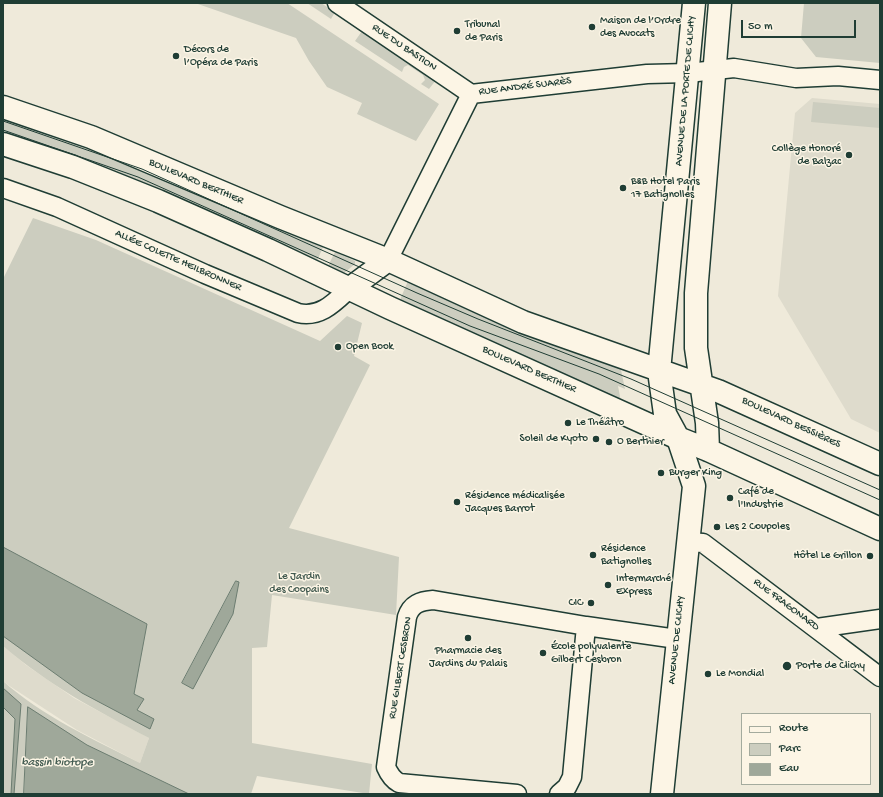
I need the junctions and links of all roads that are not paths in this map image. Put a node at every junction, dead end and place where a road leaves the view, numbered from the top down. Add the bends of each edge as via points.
1 (337, 3) edge
2 (694, 3) edge
3 (720, 3) edge
4 (716, 71) junction
5 (688, 73) junction
6 (880, 80) edge
7 (471, 94) junction
8 (3, 107) edge
9 (3, 144) edge
10 (3, 188) edge
11 (388, 260) junction
12 (349, 289) junction
13 (659, 371) junction
14 (701, 386) junction
15 (678, 438) junction
16 (708, 450) junction
17 (880, 464) edge
18 (694, 486) junction
19 (880, 528) edge
20 (688, 542) junction
21 (880, 619) edge
22 (586, 626) junction
23 (817, 628) junction
24 (678, 639) junction
25 (880, 677) edge
26 (517, 794) edge
27 (559, 794) edge
28 (662, 794) edge

1 - 7 street, RUE DU BASTION
2 - 5 main road, AVENUE DE LA PORTE DE CLICHY
3 - 4 main road
4 - 5 street, RUE ANDRÉ SUARÈS
4 - 6 street, RUE ANDRÉ SUARÈS via 734,68 796,78 838,76
4 - 14 main road via 696,293 696,348
5 - 7 street, RUE ANDRÉ SUARÈS via 647,74
5 - 13 main road, AVENUE DE LA PORTE DE CLICHY
7 - 11 street, RUE ANDRÉ SUARÈS
8 - 11 main road, BOULEVARD BERTHIER via 91,137
9 - 12 main road, BOULEVARD BERTHIER via 73,167 158,201
10 - 12 street, ALLÉE COLETTE HEILBRONNER via 70,212 205,274 298,313 320,312
11 - 12 main road
11 - 13 main road, BOULEVARD BERTHIER via 523,322
12 - 15 main road, BOULEVARD BERTHIER
13 - 14 main road, BOULEVARD BERTHIER
13 - 15 main road, AVENUE DE LA PORTE DE CLICHY via 665,414
14 - 16 main road, AVENUE DE CLICHY via 707,422
14 - 17 main road, BOULEVARD BESSIÈRES via 739,399
15 - 16 main road, BOULEVARD BERTHIER
15 - 18 main road, AVENUE DE CLICHY
16 - 18 main road, AVENUE DE CLICHY via 701,476
16 - 19 main road
18 - 20 main road, AVENUE DE CLICHY
20 - 23 street, RUE FRAGONARD via 703,543
20 - 24 main road, AVENUE DE CLICHY
21 - 23 street
22 - 24 street, RUE GILBERT CESBRON
22 - 26 street, RUE GILBERT CESBRON via 433,600 416,604 409,612 386,767 389,774 399,783
22 - 27 street via 572,777 567,787
23 - 25 street, RUE FRAGONARD
24 - 28 main road, AVENUE DE CLICHY

